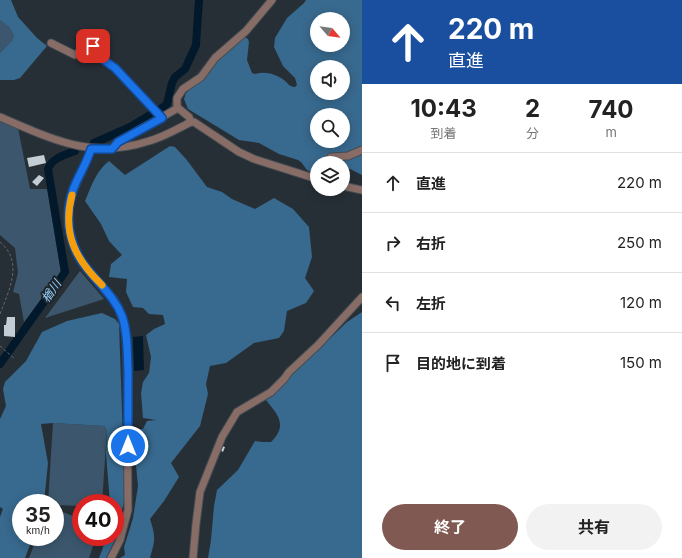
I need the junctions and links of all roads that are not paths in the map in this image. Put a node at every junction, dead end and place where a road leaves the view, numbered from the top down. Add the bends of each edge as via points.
1 (272, 0) edge
2 (51, 43) dead end
3 (178, 108) junction
4 (0, 117) edge
5 (162, 118) junction
6 (191, 122) junction
7 (91, 149) junction
8 (112, 149) junction
9 (362, 150) edge
10 (348, 156) edge
11 (310, 177) edge
12 (350, 187) edge
13 (362, 190) edge
14 (362, 296) edge
15 (111, 558) edge
16 (193, 558) edge

1 - 3 street via 246,31 215,58 201,77 183,89 176,101
2 - 5 street via 75,55 87,46 93,46
3 - 5 street
3 - 6 street
4 - 7 street via 59,142
5 - 8 street via 118,142
6 - 8 street via 150,141
6 - 11 street via 254,159
7 - 8 street
7 - 15 street via 73,190 68,216 70,233 80,261 104,287 122,316 127,341 128,510 120,540
9 - 10 street
12 - 13 street
14 - 16 street via 271,392 234,416 200,492

